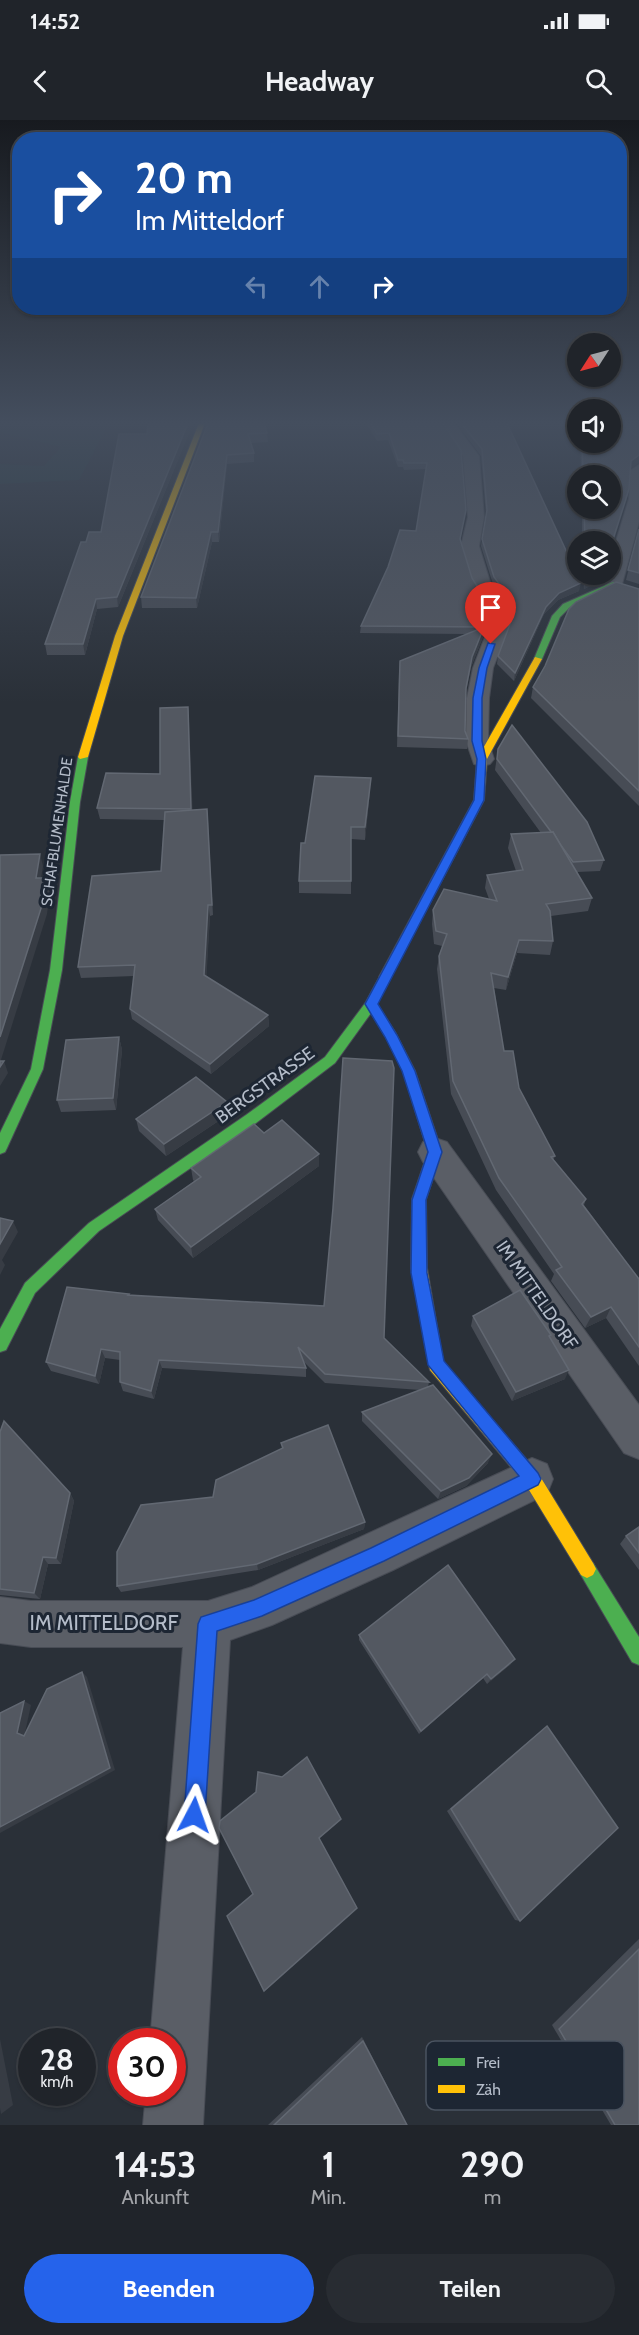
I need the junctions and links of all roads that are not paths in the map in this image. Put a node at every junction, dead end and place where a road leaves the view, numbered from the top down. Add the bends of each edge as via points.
1 (166, 517) edge
2 (476, 517) edge
3 (632, 517) edge
4 (621, 556) edge
5 (611, 585) edge
6 (616, 585) edge
7 (639, 592) edge
8 (482, 759) junction
9 (371, 1004) junction
10 (0, 1148) edge
11 (435, 1152) junction
12 (0, 1345) edge
13 (639, 1439) edge
14 (532, 1479) junction
15 (0, 1620) edge
16 (207, 1624) junction
17 (639, 1655) edge
18 (173, 2125) edge

1 - 10 street, SCHAFBLUMENHALDE via 119,636 85,748 56,970 37,1069
2 - 8 street via 470,546 482,585 499,611 500,624 483,668 478,698 477,741
3 - 4 street
5 - 8 street, BERGSTRASSE via 566,606 556,616 530,676
6 - 7 street
8 - 9 street, BERGSTRASSE via 479,800
9 - 11 street, IM MITTELDORF via 409,1071
9 - 12 street, BERGSTRASSE via 330,1060 94,1227 30,1288
11 - 13 street, IM MITTELDORF
11 - 14 street via 419,1200 419,1273 436,1365
14 - 16 street, IM MITTELDORF via 256,1609
14 - 17 street
15 - 16 street, IM MITTELDORF via 32,1624
16 - 18 street

